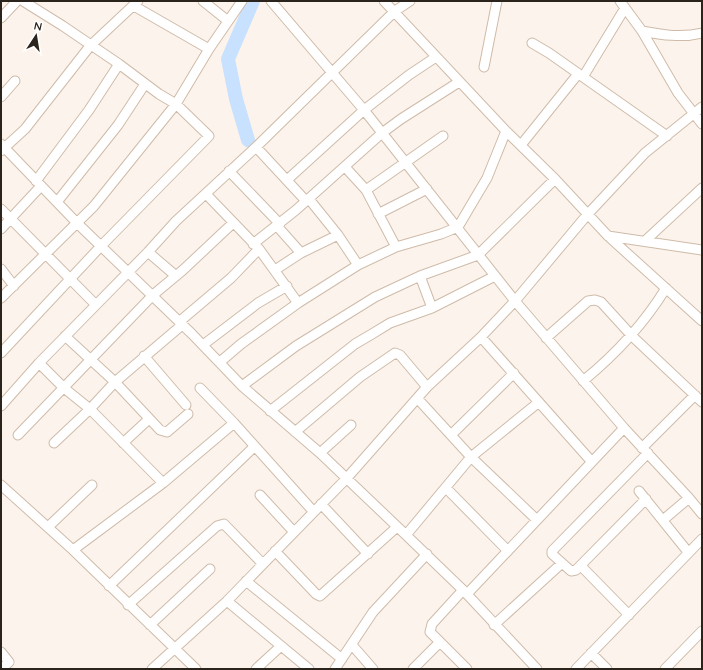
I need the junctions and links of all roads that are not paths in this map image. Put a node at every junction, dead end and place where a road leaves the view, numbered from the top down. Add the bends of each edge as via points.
1 (17, 1) edge
2 (23, 1) edge
3 (203, 1) edge
4 (242, 1) edge
5 (271, 1) edge
6 (384, 1) edge
7 (410, 1) edge
8 (497, 1) edge
9 (136, 4) edge
10 (622, 4) edge
11 (395, 11) junction
12 (1, 18) edge
13 (228, 21) junction
14 (642, 31) junction
15 (702, 33) edge
16 (532, 43) dead end
17 (90, 46) junction
18 (209, 49) junction
19 (436, 57) junction
20 (119, 64) junction
21 (484, 67) dead end
22 (331, 71) junction
23 (580, 76) junction
24 (15, 81) dead end
25 (459, 82) junction
26 (145, 84) junction
27 (1, 97) edge
28 (176, 104) junction
29 (702, 107) edge
30 (364, 110) junction
31 (694, 113) junction
32 (702, 124) edge
33 (506, 131) junction
34 (382, 133) junction
35 (443, 136) dead end
36 (667, 136) junction
37 (521, 145) junction
38 (256, 147) junction
39 (2, 148) edge
40 (406, 163) junction
41 (346, 167) junction
42 (229, 172) junction
43 (287, 180) junction
44 (555, 180) junction
45 (39, 183) junction
46 (427, 188) junction
47 (702, 188) edge
48 (366, 190) junction
49 (206, 194) junction
50 (308, 200) junction
51 (57, 202) junction
52 (1, 209) edge
53 (378, 214) junction
54 (587, 215) junction
55 (11, 219) junction
56 (77, 223) junction
57 (232, 223) junction
58 (278, 225) junction
59 (458, 227) junction
60 (1, 229) edge
61 (338, 235) junction
62 (608, 236) junction
63 (646, 240) junction
64 (101, 246) junction
65 (256, 247) junction
66 (396, 247) junction
67 (702, 250) edge
68 (148, 252) junction
69 (301, 253) junction
70 (47, 255) junction
71 (478, 255) junction
72 (358, 265) junction
73 (1, 269) edge
74 (275, 270) junction
75 (128, 271) junction
76 (176, 276) junction
77 (420, 276) junction
78 (495, 276) junction
79 (70, 280) junction
80 (14, 286) junction
81 (287, 286) junction
82 (666, 288) junction
83 (153, 295) junction
84 (1, 298) edge
85 (515, 301) junction
86 (298, 303) junction
87 (95, 304) junction
88 (432, 308) junction
89 (702, 321) edge
90 (181, 324) junction
91 (65, 336) junction
92 (632, 336) junction
93 (481, 337) junction
94 (546, 338) junction
95 (203, 345) junction
96 (1, 353) edge
97 (144, 356) junction
98 (90, 360) junction
99 (220, 362) junction
100 (39, 363) junction
101 (514, 373) junction
102 (583, 381) junction
103 (115, 382) junction
104 (242, 386) junction
105 (427, 387) junction
106 (64, 388) junction
107 (200, 388) dead end
108 (695, 395) junction
109 (417, 398) junction
110 (539, 402) junction
111 (702, 402) edge
112 (1, 406) edge
113 (90, 409) junction
114 (270, 411) junction
115 (149, 418) junction
116 (234, 423) junction
117 (351, 425) dead end
118 (624, 428) junction
119 (295, 432) junction
120 (18, 435) dead end
121 (451, 435) junction
122 (54, 443) dead end
123 (123, 443) junction
124 (255, 446) junction
125 (645, 450) junction
126 (320, 453) junction
127 (471, 457) junction
128 (592, 462) junction
129 (346, 479) junction
130 (163, 483) junction
131 (1, 485) edge
132 (92, 485) dead end
133 (446, 488) junction
134 (639, 491) dead end
135 (260, 495) dead end
136 (690, 498) junction
137 (646, 499) junction
138 (321, 504) junction
139 (313, 511) junction
140 (702, 514) edge
141 (537, 520) junction
142 (663, 520) junction
143 (48, 527) junction
144 (397, 527) junction
145 (294, 532) junction
146 (406, 535) junction
147 (702, 539) edge
148 (73, 550) junction
149 (275, 551) junction
150 (508, 551) junction
151 (688, 552) junction
152 (368, 554) junction
153 (427, 554) junction
154 (262, 563) junction
155 (561, 564) junction
156 (580, 566) junction
157 (210, 569) dead end
158 (246, 580) junction
159 (109, 586) junction
160 (465, 592) junction
161 (227, 601) junction
162 (128, 605) junction
163 (629, 615) junction
164 (150, 625) junction
165 (494, 625) junction
166 (702, 631) edge
167 (440, 642) junction
168 (352, 645) junction
169 (282, 646) junction
170 (174, 647) junction
171 (1, 652) edge
172 (591, 653) junction
173 (342, 659) junction
174 (1, 669) edge
175 (152, 669) edge
176 (196, 669) edge
177 (256, 669) edge
178 (309, 669) edge
179 (335, 669) edge
180 (373, 669) edge
181 (413, 669) edge
182 (467, 669) edge
183 (537, 669) edge
184 (576, 669) edge
185 (607, 669) edge
186 (665, 669) edge

1 - 12 street
2 - 17 street via 57,21
3 - 13 street
4 - 13 street
5 - 22 street
6 - 11 street
7 - 11 street
8 - 21 street
9 - 17 street
9 - 18 street
10 - 14 street
10 - 23 street
11 - 19 street
11 - 22 street
13 - 18 street
14 - 15 street via 666,36 691,36
14 - 31 street via 678,93
16 - 23 street
17 - 20 street
17 - 39 street via 25,129
18 - 28 street
19 - 25 street
19 - 30 street
20 - 26 street
20 - 45 street
22 - 30 street
22 - 38 street via 314,92
23 - 36 street
23 - 37 street
24 - 27 street
25 - 33 street
25 - 34 street
26 - 28 street
26 - 51 street via 118,125
28 - 56 street via 94,206
28 - 64 street via 209,136
29 - 31 street
30 - 34 street
30 - 43 street
31 - 32 street
31 - 36 street
33 - 37 street
33 - 59 street via 487,178
34 - 40 street
34 - 41 street
35 - 40 street
36 - 54 street via 646,153
37 - 44 street
38 - 42 street
38 - 43 street
39 - 45 street
40 - 46 street
40 - 48 street
41 - 48 street
41 - 50 street
42 - 49 street
42 - 58 street
43 - 50 street
44 - 54 street
44 - 71 street
45 - 51 street
45 - 55 street
46 - 53 street
46 - 59 street
47 - 63 street
48 - 53 street
49 - 57 street
49 - 68 street via 176,221
50 - 58 street
50 - 61 street
51 - 56 street
52 - 55 street
53 - 66 street
54 - 62 street
54 - 85 street
55 - 60 street
55 - 70 street
56 - 64 street
56 - 70 street
57 - 65 street
57 - 76 street
58 - 65 street
58 - 69 street
59 - 66 street
59 - 71 street
61 - 69 street
61 - 72 street
62 - 63 street
62 - 82 street
63 - 67 street
64 - 75 street
64 - 79 street
65 - 74 street
65 - 90 street via 231,278
66 - 72 street
68 - 75 street
68 - 76 street
69 - 74 street
70 - 79 street
70 - 80 street
71 - 77 street
71 - 78 street
72 - 86 street
73 - 80 street
74 - 81 street
75 - 83 street
75 - 87 street
76 - 83 street
77 - 88 street
77 - 104 street via 375,297 309,338
78 - 85 street
78 - 88 street
79 - 87 street
79 - 96 street
80 - 84 street
81 - 86 street
81 - 95 street via 258,303
82 - 89 street
82 - 92 street via 654,309
83 - 90 street
83 - 98 street
85 - 93 street
85 - 94 street
86 - 99 street
87 - 91 street
88 - 114 street via 390,324 355,344
90 - 95 street
90 - 97 street
91 - 98 street
91 - 100 street
92 - 94 street via 601,302 595,300 588,301
92 - 102 street
92 - 108 street
93 - 101 street
93 - 105 street
94 - 102 street
95 - 99 street
97 - 103 street
97 - 115 street via 187,410 167,432
98 - 103 street
98 - 106 street
99 - 104 street
100 - 106 street
100 - 112 street
101 - 110 street
101 - 121 street
102 - 118 street
103 - 113 street
103 - 115 street
104 - 114 street
105 - 109 street
105 - 119 street via 396,353 360,377
106 - 113 street
106 - 120 street
107 - 116 street
108 - 111 street
108 - 125 street
109 - 121 street
109 - 129 street
110 - 127 street
110 - 128 street
113 - 122 street
113 - 123 street
114 - 119 street
115 - 123 street
116 - 124 street
116 - 130 street
117 - 126 street
118 - 125 street
118 - 128 street
119 - 126 street
121 - 127 street
123 - 130 street
124 - 139 street
124 - 159 street
125 - 136 street
125 - 155 street via 552,551
126 - 129 street
127 - 133 street
127 - 141 street
128 - 141 street
129 - 138 street
129 - 144 street
130 - 148 street
131 - 143 street
132 - 143 street
133 - 146 street
133 - 150 street
134 - 137 street
135 - 145 street
136 - 140 street
136 - 142 street
137 - 142 street
137 - 156 street
138 - 139 street
138 - 152 street
139 - 145 street
141 - 150 street
142 - 151 street
143 - 148 street
144 - 146 street
144 - 152 street
145 - 149 street
146 - 153 street
147 - 151 street
148 - 159 street
149 - 152 street via 320,596
149 - 154 street
150 - 160 street
151 - 163 street
153 - 160 street
153 - 168 street via 374,612
154 - 158 street
154 - 162 street via 224,524 221,524
155 - 156 street via 573,571
155 - 165 street
156 - 163 street
157 - 164 street
158 - 161 street
158 - 173 street
159 - 162 street
160 - 165 street
160 - 167 street via 430,628 430,632
161 - 169 street
161 - 170 street
162 - 164 street
163 - 172 street
164 - 170 street
165 - 183 street
166 - 186 street
167 - 181 street
167 - 182 street
168 - 173 street
168 - 180 street
169 - 177 street
169 - 178 street
170 - 175 street
170 - 176 street
171 - 174 street via 9,662
172 - 184 street
172 - 185 street
173 - 179 street

